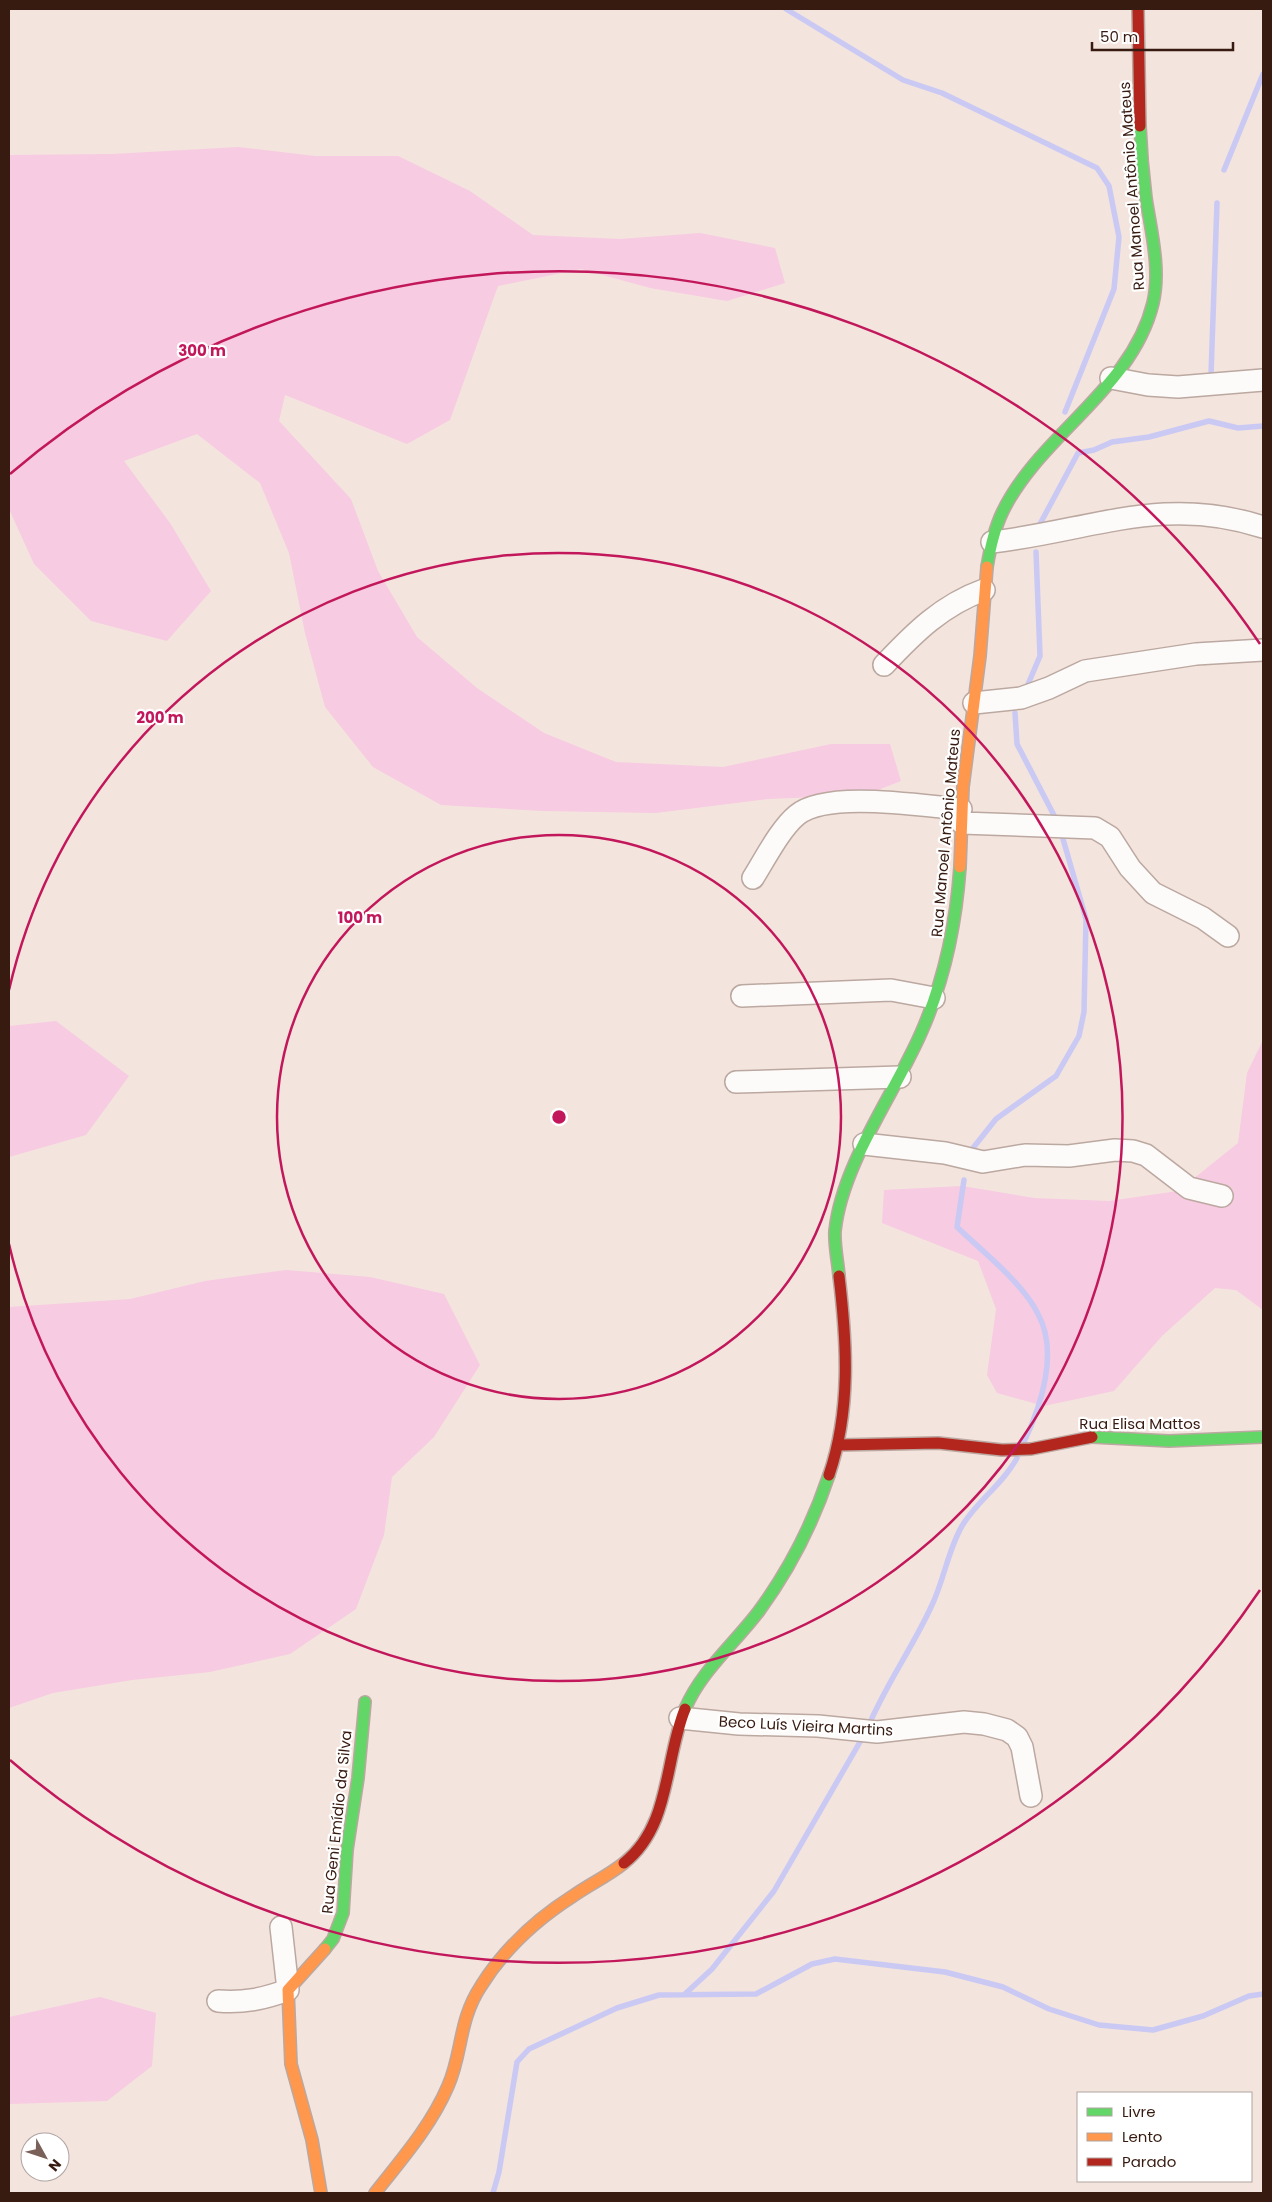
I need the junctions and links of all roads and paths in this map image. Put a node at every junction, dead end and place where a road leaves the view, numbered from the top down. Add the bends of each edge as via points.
1 (1138, 9) edge
2 (1111, 378) junction
3 (1263, 380) edge
4 (1263, 527) edge
5 (992, 542) junction
6 (984, 590) junction
7 (1263, 650) edge
8 (884, 665) dead end
9 (974, 703) junction
10 (962, 816) junction
11 (753, 878) dead end
12 (1228, 936) dead end
13 (742, 996) dead end
14 (934, 998) junction
15 (900, 1078) junction
16 (736, 1082) dead end
17 (864, 1144) junction
18 (1222, 1196) dead end
19 (1263, 1437) edge
20 (838, 1445) junction
21 (365, 1702) dead end
22 (680, 1718) junction
23 (1031, 1796) dead end
24 (282, 1927) dead end
25 (288, 1990) junction
26 (218, 2001) dead end
27 (321, 2193) edge
28 (375, 2193) edge

1 - 2 street, Rua Manoel Antônio Mateus via 1143,177 1155,298 1137,341
2 - 3 street via 1178,387
2 - 5 street, Rua Manoel Antônio Mateus via 1022,483 996,525
4 - 5 street via 1229,518 1182,512 1135,515 1031,538
5 - 6 street, Rua Manoel Antônio Mateus
6 - 8 street via 960,599 937,614
6 - 9 street, Rua Manoel Antônio Mateus
7 - 9 street via 1196,654 1084,671 1021,698
9 - 10 street, Rua Manoel Antônio Mateus
10 - 11 street via 854,802 806,808 795,816
10 - 12 street via 1095,828 1110,837 1130,868 1153,893 1204,918
10 - 14 street, Rua Manoel Antônio Mateus via 959,893 952,944
13 - 14 street via 891,990
14 - 15 street, Rua Manoel Antônio Mateus
15 - 16 street
15 - 17 street, Rua Manoel Antônio Mateus
17 - 18 street via 945,1153 983,1162 1025,1155 1069,1156 1133,1151 1146,1155 1189,1188
17 - 20 street, Rua Manoel Antônio Mateus via 844,1186 835,1233 846,1380
19 - 20 street, Rua Elisa Mattos via 1168,1441 1094,1437 1031,1449 1002,1450 938,1443
20 - 22 street, Rua Manoel Antônio Mateus via 815,1512 783,1574 747,1626 699,1684
21 - 25 street, Rua Geni Emídio da Silva via 347,1850 343,1913 332,1939
22 - 23 street, Beco Luís Vieira Martins via 877,1732 964,1722 1007,1730 1022,1747
22 - 28 street, Rua Manoel Antônio Mateus via 658,1816 650,1833 620,1866 550,1911 527,1931 489,1974 470,2004 449,2085 425,2127
24 - 25 street
25 - 26 street via 244,2003
25 - 27 street via 291,2064 312,2140

